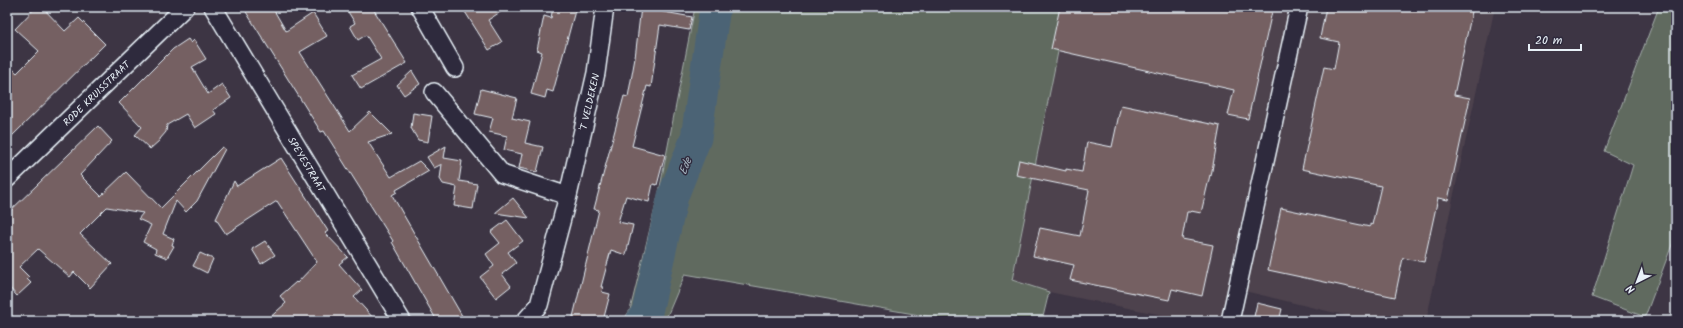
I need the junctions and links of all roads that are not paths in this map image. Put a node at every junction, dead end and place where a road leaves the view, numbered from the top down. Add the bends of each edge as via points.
1 (185, 7) edge
2 (213, 7) edge
3 (420, 7) edge
4 (605, 7) edge
5 (1299, 7) edge
6 (455, 68) dead end
7 (434, 92) dead end
8 (7, 179) edge
9 (568, 196) junction
10 (402, 321) edge
11 (525, 321) edge
12 (1230, 321) edge

1 - 8 street, RODE KRUISSTRAAT
2 - 10 street, SPEYESTRAAT
3 - 6 street
4 - 9 street, 'T VELDEKEN via 596,73
5 - 12 street
7 - 9 street via 502,174
9 - 11 street, 'T VELDEKEN via 539,305

